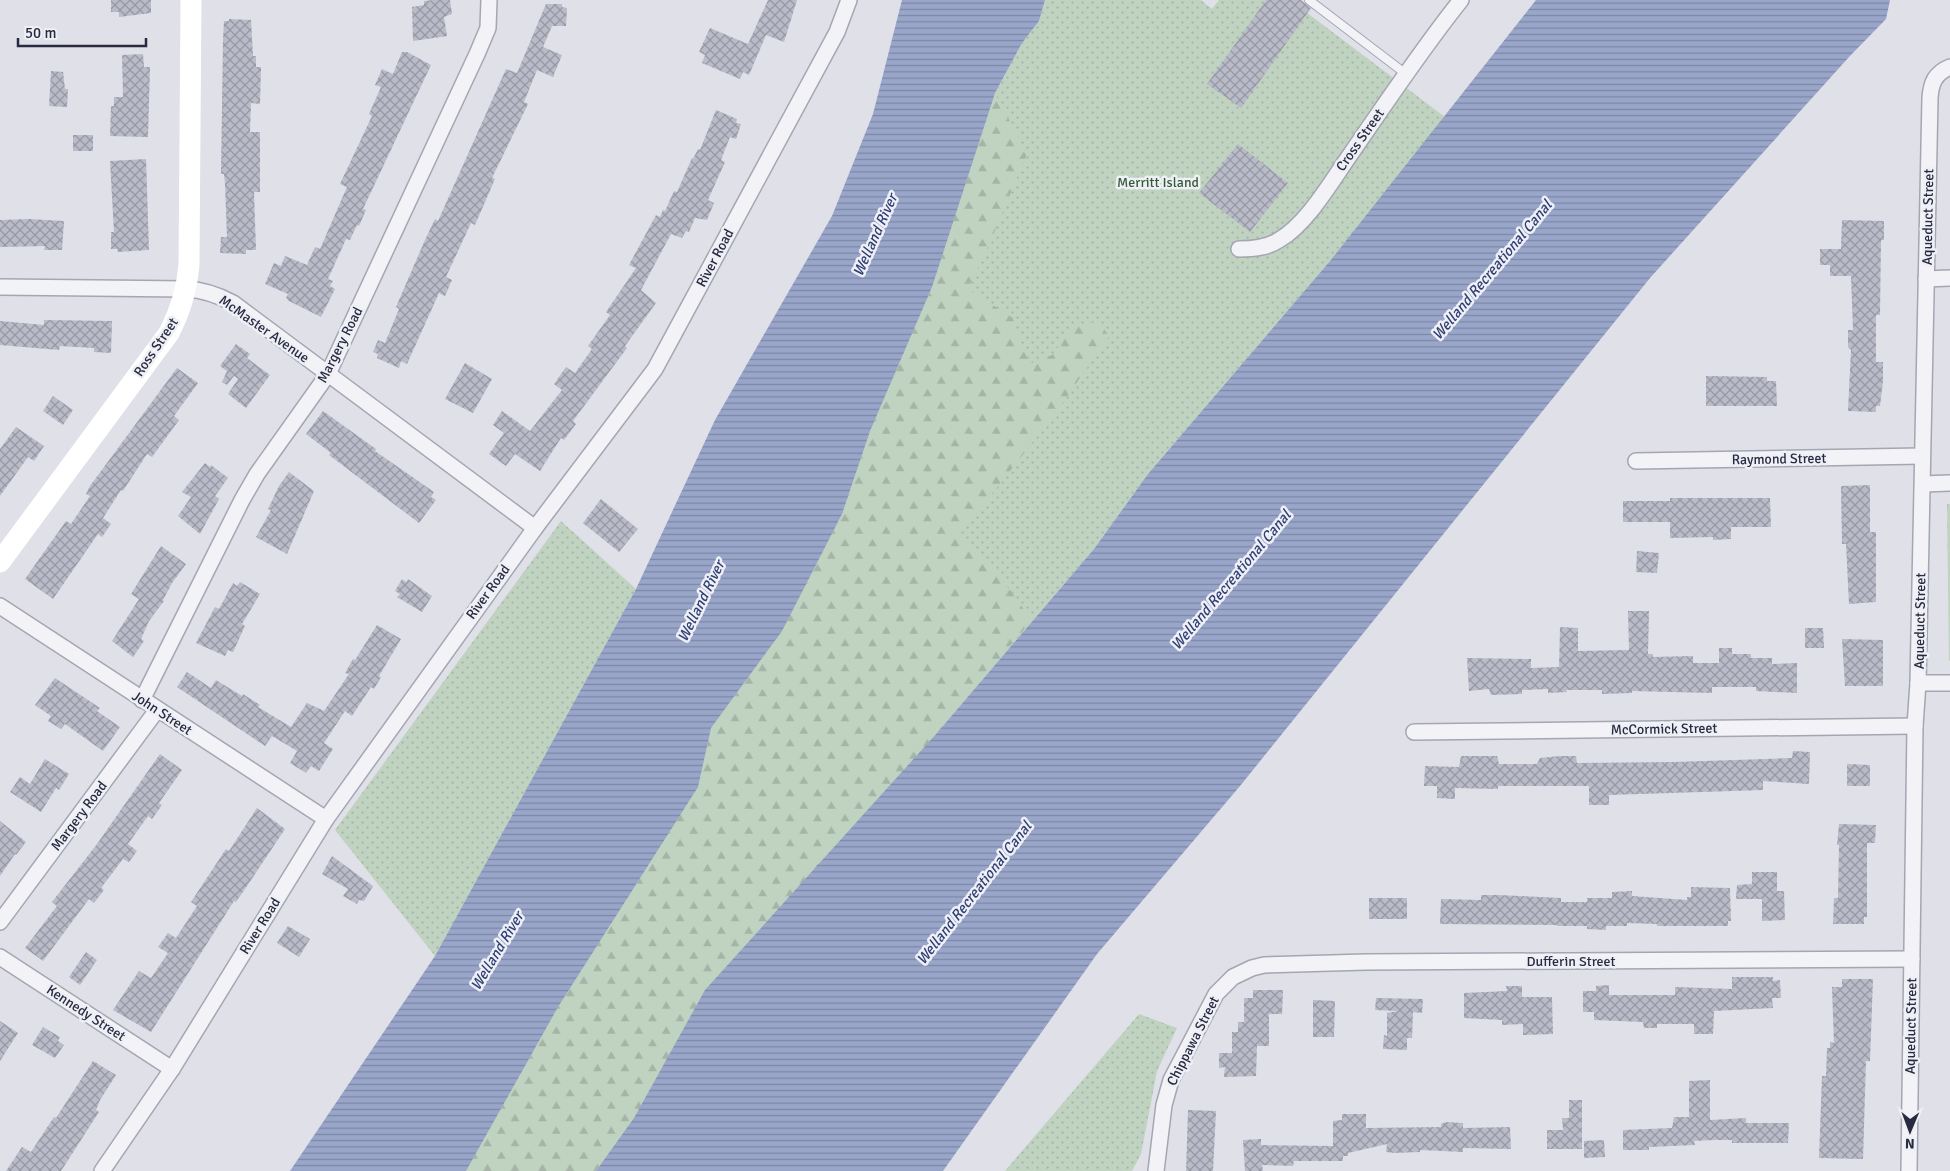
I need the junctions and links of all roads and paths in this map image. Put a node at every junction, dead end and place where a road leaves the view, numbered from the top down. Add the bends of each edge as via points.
1 (191, 0) edge
2 (489, 0) edge
3 (849, 0) edge
4 (1309, 0) edge
5 (1462, 0) edge
6 (1944, 71) edge
7 (1406, 74) junction
8 (1239, 249) dead end
9 (1950, 278) edge
10 (1926, 279) junction
11 (0, 287) edge
12 (187, 289) junction
13 (328, 374) junction
14 (1922, 456) junction
15 (1636, 461) dead end
16 (1922, 484) junction
17 (1950, 484) edge
18 (535, 528) junction
19 (0, 562) edge
20 (0, 606) edge
21 (1950, 683) edge
22 (1918, 684) junction
23 (142, 700) junction
24 (157, 710) junction
25 (1915, 726) junction
26 (1414, 732) dead end
27 (326, 819) junction
28 (0, 922) edge
29 (0, 957) edge
30 (1912, 958) junction
31 (1233, 977) joint
32 (172, 1069) junction
33 (102, 1171) edge
34 (1156, 1171) edge
35 (1909, 1171) edge

1 - 12 street, Ross Street
2 - 13 street, Margery Road via 488,28 477,54
3 - 18 street, River Road via 837,32 672,341 630,404
4 - 7 lane
5 - 7 street, Cross Street
6 - 10 street, Aqueduct Street via 1931,85
7 - 8 street, Cross Street via 1296,227 1265,247
9 - 10 street
10 - 14 street, Aqueduct Street
11 - 12 street, McMaster Avenue
12 - 13 street, McMaster Avenue via 204,290 233,303
12 - 19 street, Ross Street via 169,332
13 - 18 street, McMaster Avenue
13 - 23 street, Margery Road via 242,500
14 - 15 street, Raymond Street
14 - 16 street, Aqueduct Street
16 - 17 street
16 - 22 street, Aqueduct Street
18 - 27 street, River Road
20 - 23 street, John Street
21 - 22 street
22 - 25 street, Aqueduct Street
23 - 24 street, John Street
24 - 27 street, John Street
24 - 28 street, Margery Road
25 - 26 street, McCormick Street
25 - 30 street, Aqueduct Street
27 - 32 street, River Road
29 - 32 street, Kennedy Street
30 - 31 street, Dufferin Street via 1366,962 1264,965
30 - 35 street, Aqueduct Street
31 - 34 street, Chippawa Street via 1216,994 1172,1080 1164,1104
32 - 33 street, River Road

